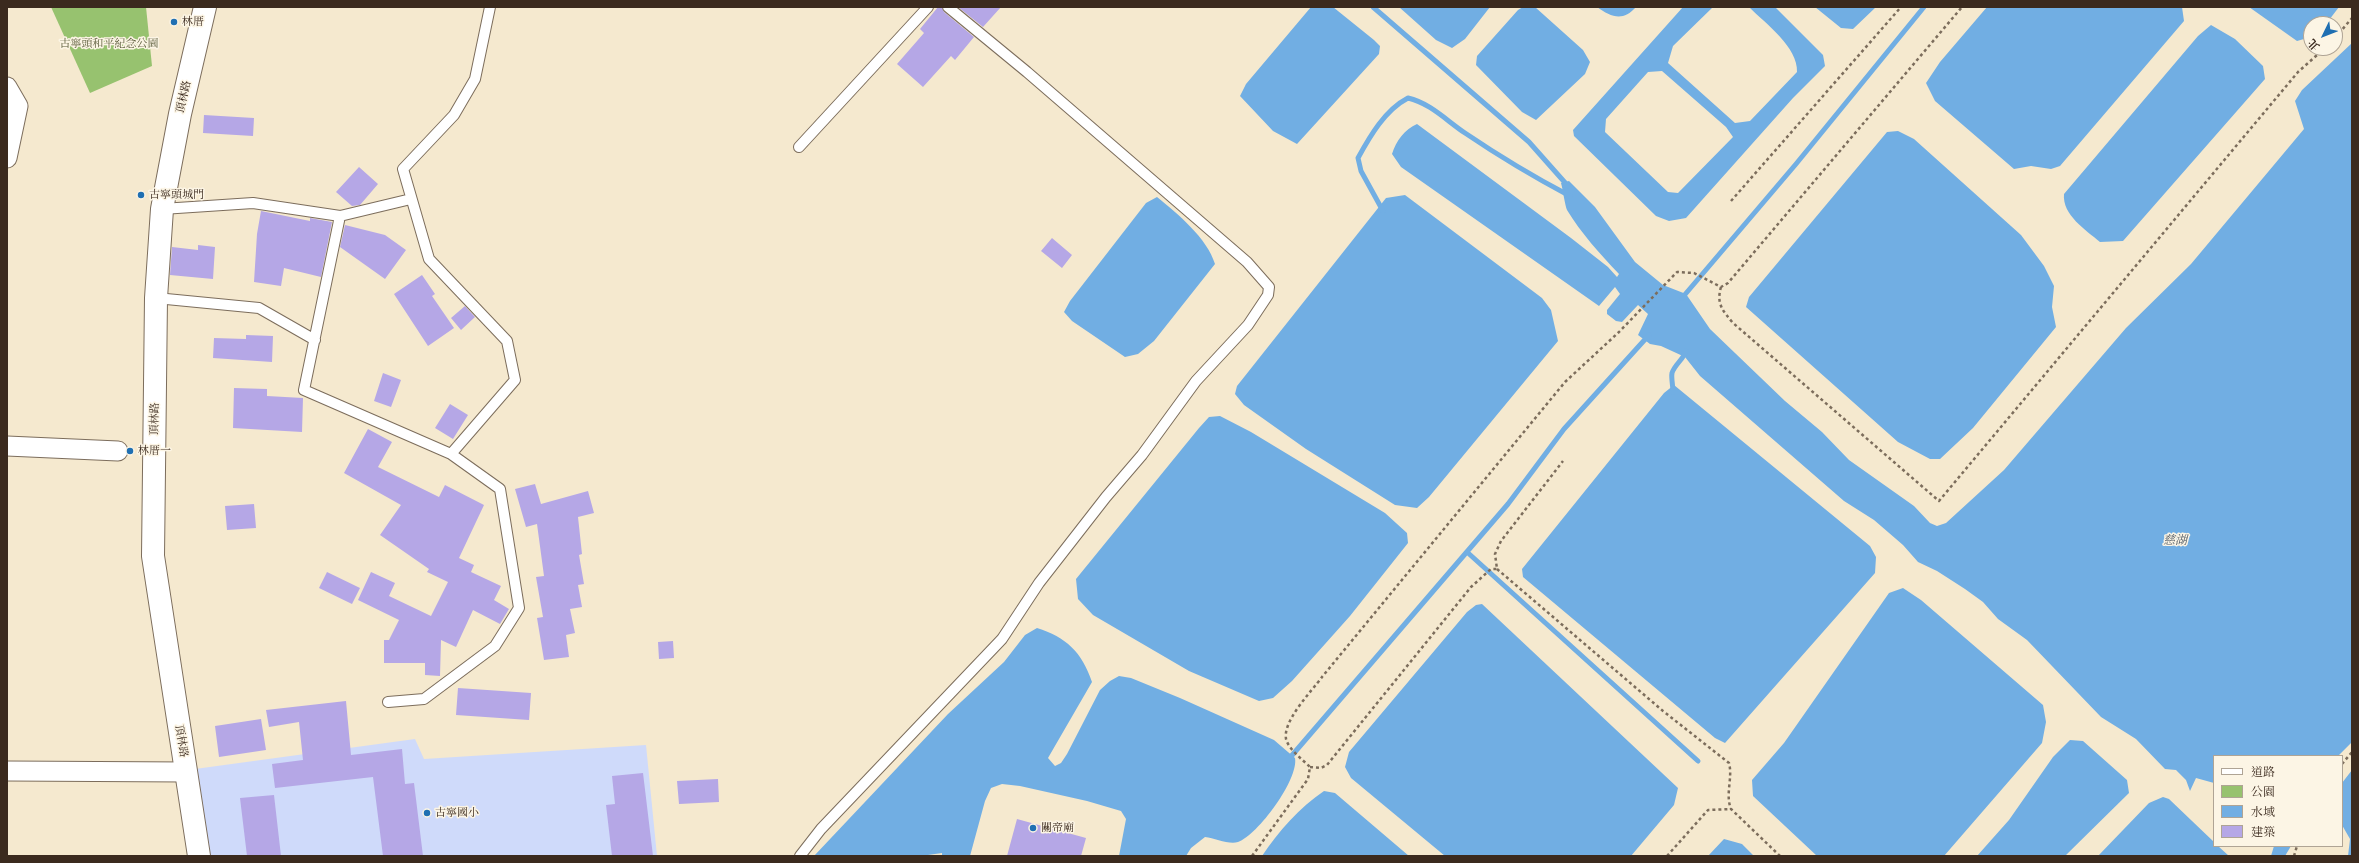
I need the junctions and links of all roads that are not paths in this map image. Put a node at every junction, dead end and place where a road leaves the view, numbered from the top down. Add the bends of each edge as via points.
1 (205, 7) edge
2 (490, 7) edge
3 (928, 7) edge
4 (948, 7) edge
5 (7, 87) edge
6 (799, 147) dead end
7 (7, 158) edge
8 (411, 199) junction
9 (162, 209) junction
10 (340, 216) junction
11 (156, 298) junction
12 (315, 340) junction
13 (7, 446) edge
14 (118, 451) dead end
15 (451, 454) junction
16 (388, 702) dead end
17 (7, 771) edge
18 (186, 772) junction
19 (199, 856) edge
20 (800, 856) edge

1 - 9 main road, 頂林路 via 180,114
2 - 8 lane via 475,79 454,114 404,169
3 - 6 lane
4 - 20 lane via 1247,262 1270,286 1268,295 1248,325 1196,381 1142,455 1044,577 1002,639 821,829
5 - 7 street via 18,106
8 - 10 lane
8 - 15 lane via 429,260 507,341 515,380
9 - 10 lane via 253,203
9 - 11 main road, 頂林路
10 - 12 lane
11 - 12 lane via 259,308
11 - 18 main road, 頂林路 via 153,556
12 - 15 lane via 304,390
13 - 14 street
15 - 16 lane via 500,489 519,608 495,646 424,699
17 - 18 street
18 - 19 main road, 頂林路

